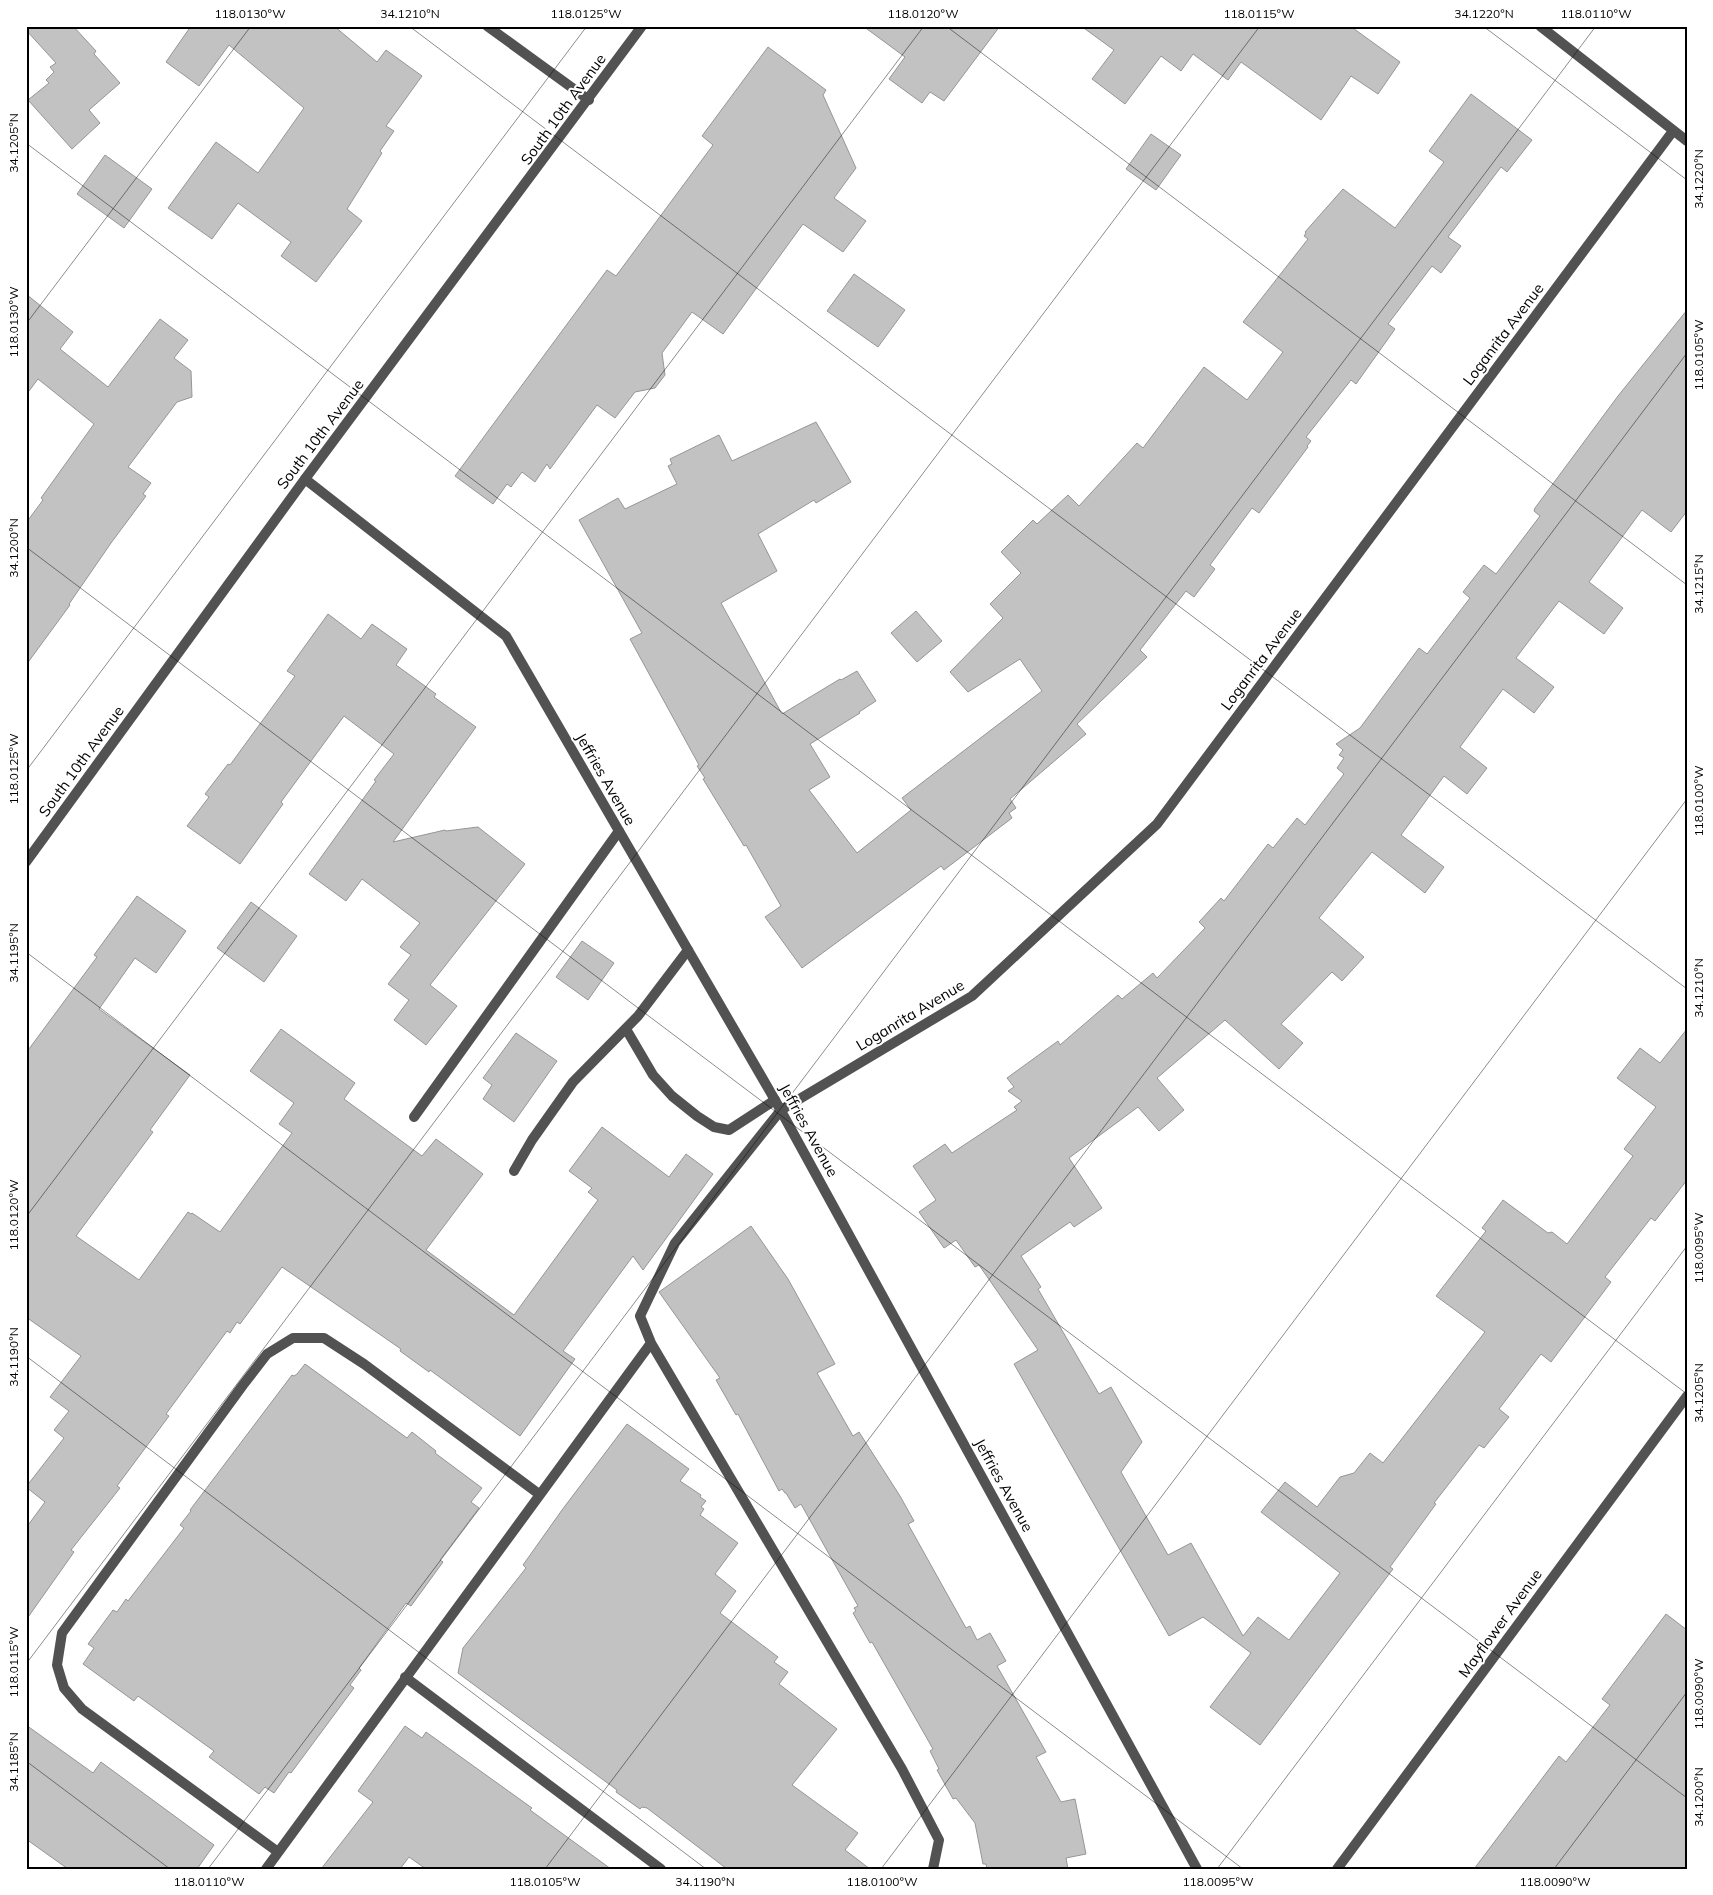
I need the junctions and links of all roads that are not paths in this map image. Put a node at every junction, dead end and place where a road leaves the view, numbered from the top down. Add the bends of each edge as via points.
1 (487, 26) edge
2 (642, 26) edge
3 (1540, 26) edge
4 (589, 100) junction
5 (1673, 131) junction
6 (1687, 141) edge
7 (305, 479) junction
8 (619, 831) junction
9 (26, 862) edge
10 (688, 950) junction
11 (626, 1029) junction
12 (775, 1100) junction
13 (781, 1110) junction
14 (414, 1117) dead end
15 (514, 1171) dead end
16 (651, 1343) junction
17 (1687, 1396) edge
18 (539, 1494) junction
19 (405, 1678) junction
20 (278, 1852) junction
21 (266, 1869) edge
22 (660, 1869) edge
23 (933, 1869) edge
24 (1197, 1869) edge
25 (1337, 1869) edge

1 - 4 street
2 - 4 street, South 10th Avenue
3 - 5 street
4 - 7 street, South 10th Avenue
5 - 6 street
5 - 13 street, Loganrita Avenue via 1157,824 972,996
7 - 8 street, Jeffries Avenue via 506,636
7 - 9 street, South 10th Avenue
8 - 10 street, Jeffries Avenue
8 - 14 street
10 - 11 street
10 - 12 street, Jeffries Avenue
11 - 12 street via 653,1075 672,1096 714,1127 730,1130
11 - 15 street via 573,1082
12 - 13 street, Jeffries Avenue
13 - 16 street via 675,1243 640,1316
13 - 24 street, Jeffries Avenue
16 - 18 street
16 - 23 street via 902,1769 939,1840
17 - 25 street, Mayflower Avenue
18 - 19 street
18 - 20 street via 324,1338 293,1338 267,1354 243,1384 62,1633 57,1665 64,1688 82,1709
19 - 20 street
19 - 22 street
20 - 21 street

